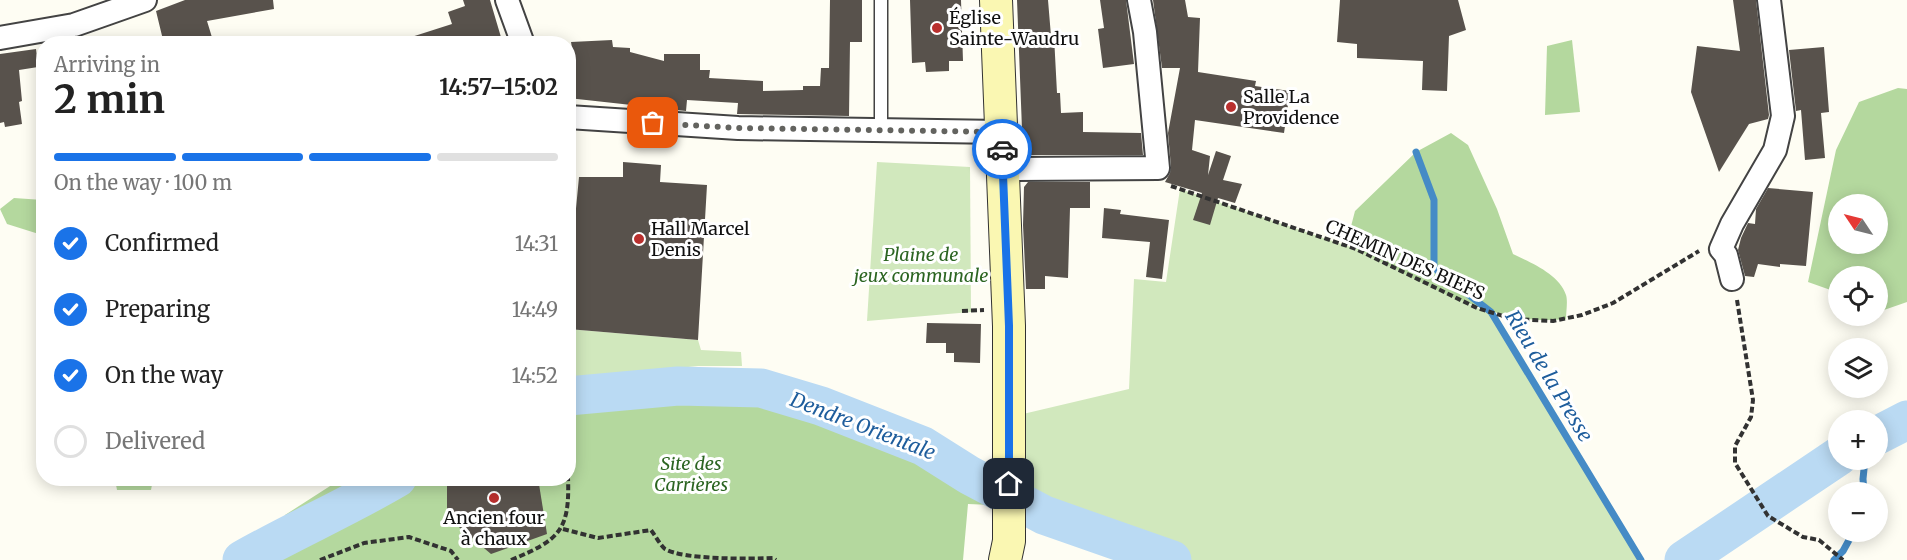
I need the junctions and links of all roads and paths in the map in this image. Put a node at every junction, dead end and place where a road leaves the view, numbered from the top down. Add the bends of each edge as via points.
1 (145, 0) edge
2 (507, 0) edge
3 (881, 0) edge
4 (996, 0) edge
5 (1139, 0) edge
6 (1769, 0) edge
7 (520, 36) edge
8 (0, 38) edge
9 (576, 118) edge
10 (881, 130) junction
11 (1001, 132) junction
12 (1148, 167) junction
13 (1002, 169) junction
14 (1721, 249) junction
15 (1732, 279) joint
16 (962, 311) dead end
17 (971, 311) dead end
18 (568, 486) edge
19 (563, 529) junction
20 (1841, 559) edge
21 (320, 560) edge
22 (458, 560) edge
23 (512, 560) edge
24 (776, 560) edge
25 (1005, 560) edge

1 - 8 street via 74,25
2 - 7 street
3 - 10 lane
4 - 11 street
5 - 12 street via 1158,168
6 - 14 street via 1783,116 1775,150
9 - 10 street via 738,128
10 - 11 street
11 - 13 street
12 - 13 street
12 - 14 path, CHEMIN DES BIEFS via 1161,182 1356,249 1477,308 1513,318 1553,321 1582,315 1613,303 1700,250
13 - 25 street via 1008,309 1009,541
14 - 15 street
15 - 20 path via 1753,400 1751,417 1735,446 1735,463 1768,516 1803,537 1819,540
16 - 17 path
18 - 19 path via 569,506
19 - 23 path via 535,550
19 - 24 path via 598,538 651,530 665,549 688,555
21 - 22 path via 364,543 410,537 451,551

